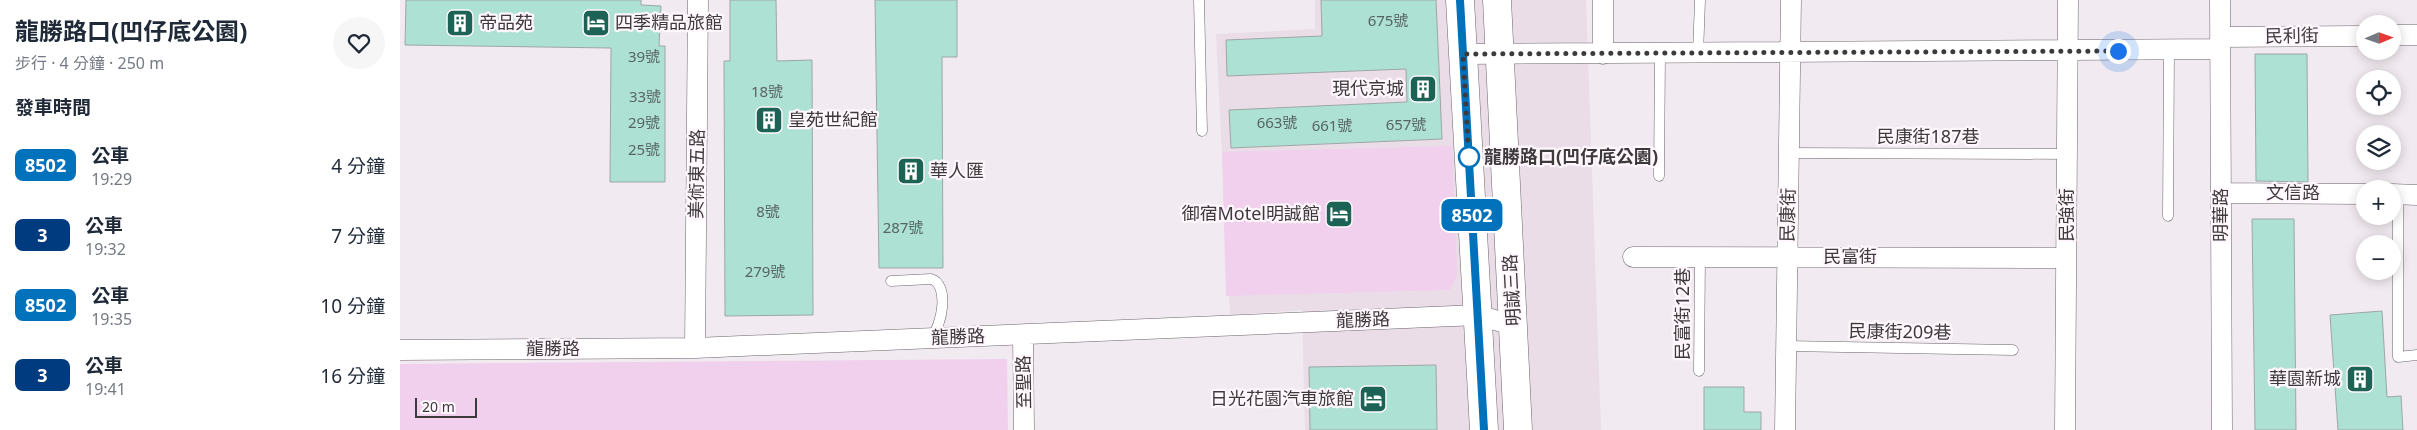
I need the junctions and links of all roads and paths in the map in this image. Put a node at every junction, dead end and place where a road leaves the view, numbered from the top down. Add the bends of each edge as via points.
1 (698, 0) edge
2 (1199, 0) edge
3 (1460, 0) edge
4 (1497, 0) edge
5 (1603, 0) edge
6 (1700, 0) edge
7 (1791, 0) edge
8 (2068, 0) edge
9 (2220, 0) edge
10 (2401, 35) edge
11 (2417, 35) edge
12 (2356, 36) edge
13 (2220, 43) junction
14 (2169, 50) junction
15 (2068, 52) junction
16 (1498, 53) junction
17 (1791, 53) junction
18 (1463, 54) junction
19 (1603, 54) junction
20 (1660, 54) junction
21 (1698, 54) junction
22 (1202, 130) dead end
23 (1789, 153) junction
24 (2067, 154) junction
25 (1659, 176) dead end
26 (2221, 193) junction
27 (2356, 194) edge
28 (2403, 195) edge
29 (2168, 216) dead end
30 (1633, 257) dead end
31 (1700, 257) junction
32 (1788, 257) junction
33 (2066, 258) junction
34 (892, 281) dead end
35 (1478, 316) junction
36 (1514, 326) junction
37 (1023, 335) junction
38 (930, 338) junction
39 (1786, 346) junction
40 (695, 348) junction
41 (400, 350) edge
42 (2013, 350) dead end
43 (2417, 355) edge
44 (1699, 370) dead end
45 (1024, 430) edge
46 (1484, 430) edge
47 (1518, 430) edge
48 (1785, 430) edge
49 (2065, 430) edge
50 (2222, 430) edge

1 - 40 street, 美術東五路
2 - 22 lane
3 - 18 street, 明誠三路
4 - 16 street, 明誠三路
5 - 19 street
6 - 21 lane
7 - 17 street, 民康街
8 - 15 street, 民強街
9 - 13 street, 明華路
10 - 11 street
12 - 13 street, 民利街
13 - 14 street, 民利街
13 - 26 street, 明華路
14 - 15 street, 民利街
14 - 29 lane
15 - 17 street, 民利街
15 - 24 street, 民強街
16 - 18 street, 民利街
16 - 19 street, 民利街
16 - 36 street, 明誠三路
17 - 21 street, 民利街
17 - 23 street, 民康街
18 - 35 street, 明誠三路
19 - 20 street, 民利街
20 - 21 street, 民利街
20 - 25 lane
23 - 24 lane, 民康街187巷
23 - 32 street, 民康街
24 - 33 street, 民強街
26 - 27 street, 文信路
26 - 50 street, 明華路
28 - 43 lane via 2398,357
30 - 31 street, 民富街
31 - 32 street, 民富街
31 - 44 lane, 民富街12巷
32 - 33 street, 民富街
32 - 39 street, 民康街
33 - 49 street, 民強街
34 - 38 lane via 930,279 942,289 940,324
35 - 36 street, 龍勝路
35 - 37 street, 龍勝路
35 - 46 street, 明誠三路
36 - 47 street, 明誠三路
37 - 38 street, 龍勝路
37 - 45 street, 至聖路
38 - 40 street, 龍勝路
39 - 42 lane, 民康街209巷
39 - 48 street, 民康街
40 - 41 street, 龍勝路

